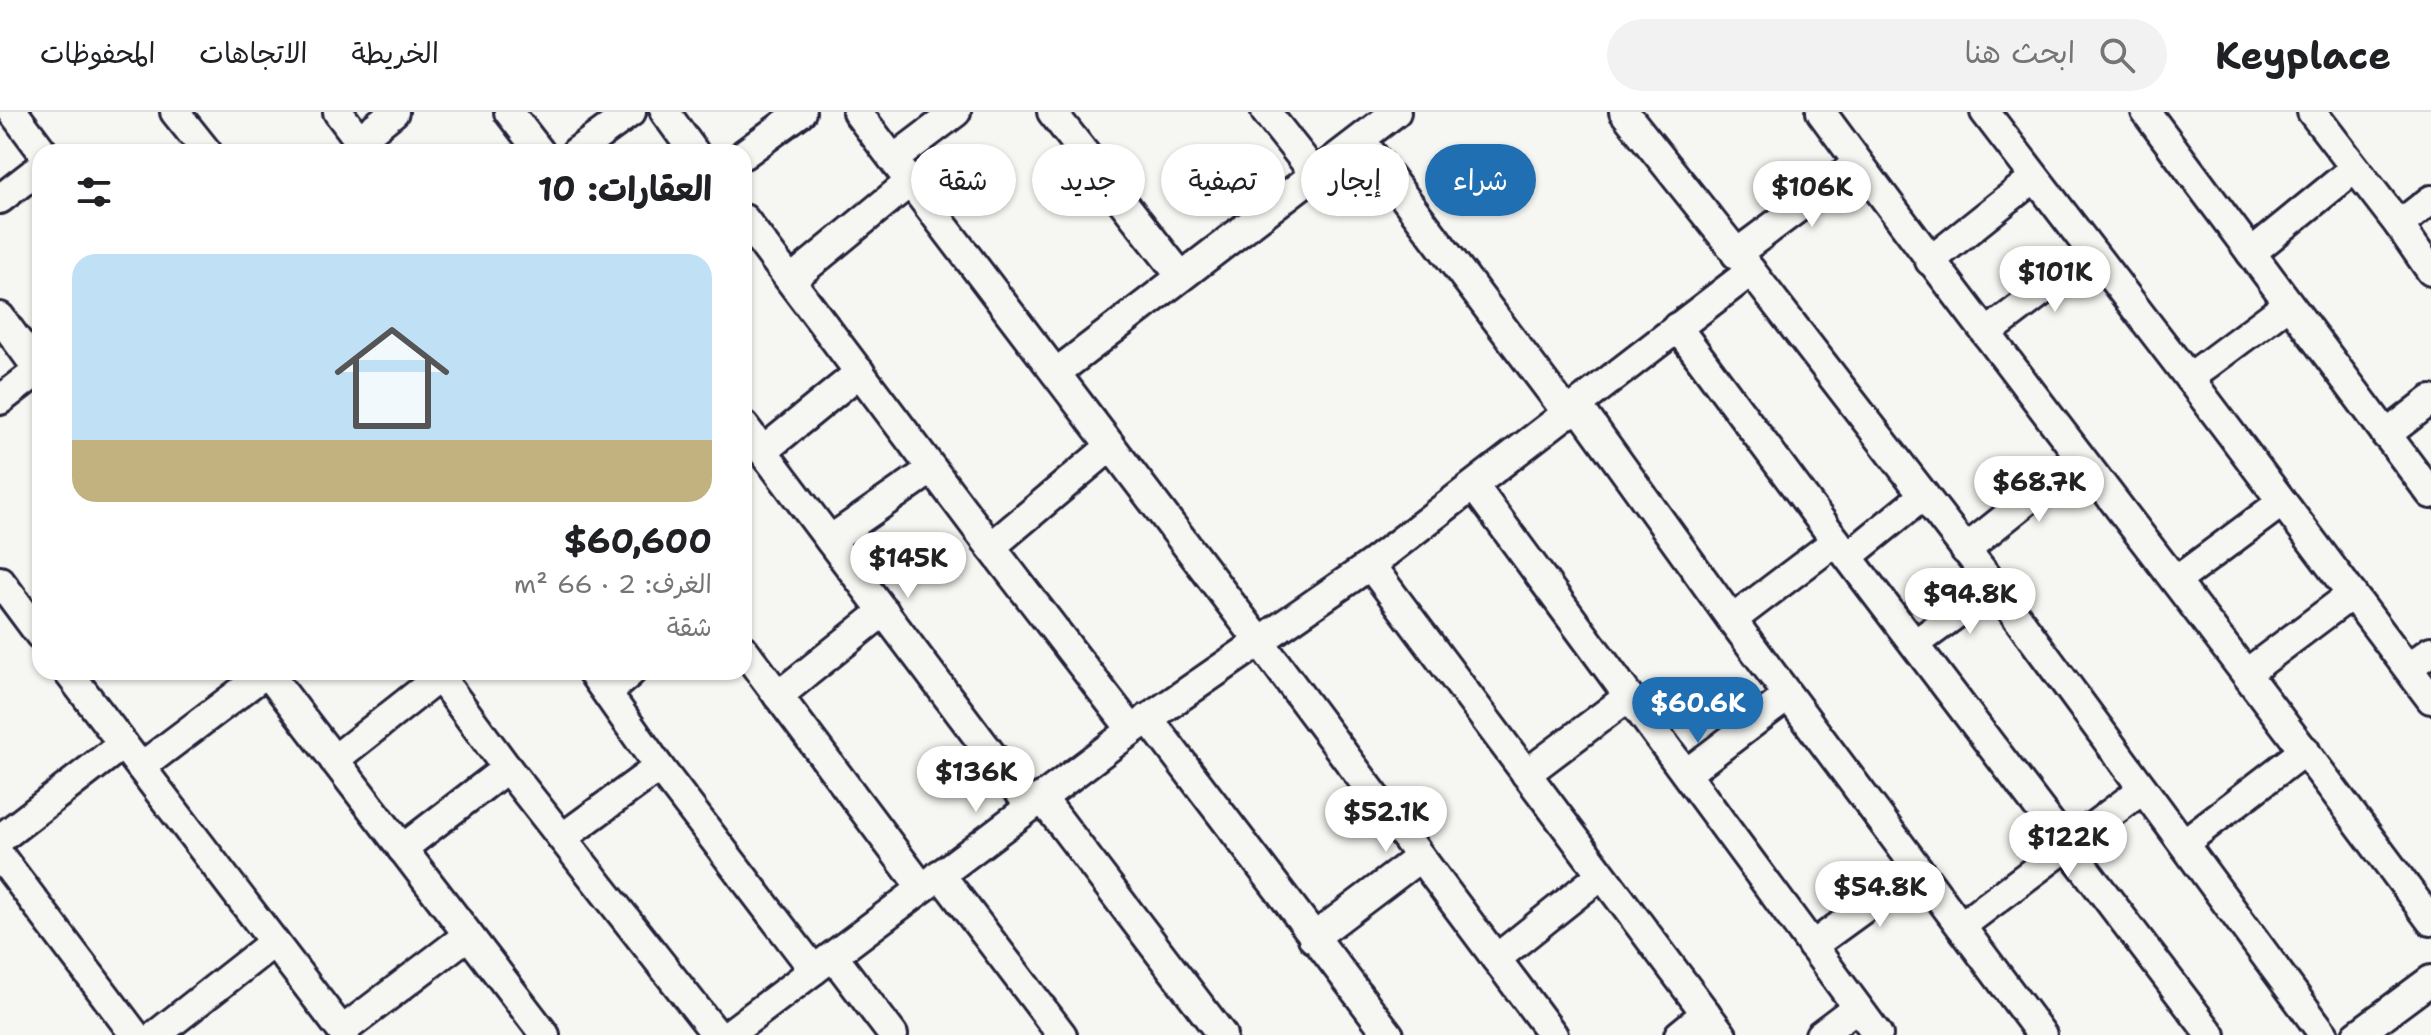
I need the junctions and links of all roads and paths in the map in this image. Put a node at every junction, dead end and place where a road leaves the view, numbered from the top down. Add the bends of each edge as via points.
1 (13, 112) edge
2 (175, 112) edge
3 (338, 112) edge
4 (394, 112) edge
5 (509, 112) edge
6 (631, 112) edge
7 (665, 112) edge
8 (801, 112) edge
9 (857, 112) edge
10 (956, 112) edge
11 (1052, 112) edge
12 (1266, 112) edge
13 (1396, 112) edge
14 (1624, 112) edge
15 (1821, 112) edge
16 (1985, 112) edge
17 (2146, 112) edge
18 (2312, 112) edge
19 (1361, 140) junction
20 (37, 144) edge
21 (201, 144) edge
22 (362, 144) edge
23 (366, 144) edge
24 (534, 144) edge
25 (587, 144) edge
26 (688, 144) edge
27 (1356, 144) edge
28 (752, 148) edge
29 (1301, 156) edge
30 (1858, 163) junction
31 (2354, 169) junction
32 (903, 170) junction
33 (32, 174) edge
34 (2034, 178) junction
35 (1301, 185) edge
36 (0, 199) edge
37 (2431, 200) edge
38 (2399, 225) junction
39 (752, 229) edge
40 (2092, 253) junction
41 (2251, 253) junction
42 (1930, 261) junction
43 (1743, 263) junction
44 (2431, 271) edge
45 (1181, 276) junction
46 (791, 280) junction
47 (2288, 304) junction
48 (0, 317) edge
49 (1677, 327) junction
50 (1987, 333) junction
51 (32, 361) edge
52 (860, 372) junction
53 (1056, 373) junction
54 (32, 376) edge
55 (2189, 378) junction
56 (0, 400) edge
57 (2431, 400) edge
58 (1573, 410) junction
59 (2386, 435) junction
60 (752, 437) edge
61 (1111, 446) junction
62 (763, 451) junction
63 (2080, 458) junction
64 (932, 469) junction
65 (1474, 486) junction
66 (2431, 494) edge
67 (1924, 495) junction
68 (2282, 502) junction
69 (830, 540) junction
70 (991, 547) junction
71 (1842, 549) junction
72 (1965, 550) junction
73 (1370, 565) junction
74 (0, 581) edge
75 (2176, 581) junction
76 (1994, 586) junction
77 (2352, 594) junction
78 (884, 611) junction
79 (1732, 620) junction
80 (32, 624) edge
81 (1260, 642) junction
82 (1915, 644) junction
83 (2420, 660) edge
84 (752, 661) edge
85 (2247, 673) junction
86 (74, 680) edge
87 (256, 680) edge
88 (273, 680) edge
89 (431, 680) edge
90 (442, 680) edge
91 (600, 682) edge
92 (778, 696) junction
93 (1788, 696) junction
94 (1628, 697) junction
95 (2431, 699) edge
96 (1140, 724) junction
97 (123, 744) junction
98 (2305, 750) junction
99 (334, 760) junction
100 (141, 767) junction
101 (659, 767) junction
102 (507, 768) junction
103 (1687, 773) junction
104 (1526, 774) junction
105 (2143, 789) junction
106 (1036, 801) junction
107 (562, 838) junction
108 (0, 839) edge
109 (2184, 843) junction
110 (2068, 846) junction
111 (402, 849) junction
112 (0, 856) edge
113 (1420, 857) junction
114 (1918, 869) junction
115 (1601, 875) junction
116 (931, 881) junction
117 (2431, 921) edge
118 (1961, 926) junction
119 (468, 935) junction
120 (1313, 938) junction
121 (274, 942) junction
122 (1812, 946) junction
123 (1496, 959) junction
124 (824, 963) junction
125 (2431, 980) edge
126 (1857, 1007) junction
127 (1714, 1024) edge
128 (1208, 1030) edge
129 (344, 1033) edge
130 (135, 1035) edge
131 (156, 1035) edge
132 (545, 1035) edge
133 (717, 1035) edge
134 (728, 1035) edge
135 (893, 1035) edge
136 (1062, 1035) edge
137 (1388, 1035) edge
138 (1553, 1035) edge
139 (1679, 1035) edge
140 (1820, 1035) edge
141 (1878, 1035) edge
142 (2042, 1035) edge
143 (2211, 1035) edge
144 (2324, 1035) edge
145 (2357, 1035) edge

1 - 20 street
2 - 21 street
3 - 22 street
4 - 23 street
5 - 24 street
6 - 25 street
7 - 26 street
8 - 28 street
9 - 32 street
10 - 32 street
11 - 45 street
12 - 29 street
13 - 19 street
14 - 43 street
15 - 30 street
16 - 34 street
17 - 41 street
18 - 31 street
19 - 27 street
19 - 58 street
30 - 42 street
30 - 43 street
31 - 38 street
31 - 41 street
32 - 46 street
32 - 53 street
33 - 36 street
34 - 40 street
34 - 42 street
35 - 45 street
37 - 38 street
38 - 44 street
39 - 46 street
40 - 50 street
40 - 55 street
41 - 47 street
42 - 50 street
43 - 49 street
43 - 67 street
45 - 53 street
46 - 52 street
47 - 55 street
47 - 59 street
48 - 51 street
49 - 58 street
49 - 71 street
50 - 63 street
52 - 62 street
52 - 64 street
53 - 61 street
54 - 56 street
55 - 68 street
57 - 59 street
58 - 65 street
58 - 79 street
59 - 66 street
60 - 62 street
61 - 70 street
61 - 81 street
62 - 69 street
63 - 72 street
63 - 75 street
64 - 69 street
64 - 70 street
65 - 73 street
65 - 94 street
67 - 71 street
67 - 72 street
68 - 75 street
68 - 77 street
69 - 78 street
70 - 96 street
71 - 79 street
71 - 82 street
72 - 76 street
73 - 81 street
73 - 104 street
74 - 80 street
75 - 85 street
76 - 82 street
76 - 105 street
77 - 83 street
77 - 85 street
78 - 92 street
78 - 106 street
79 - 93 street
81 - 96 street
81 - 113 street
82 - 110 street
83 - 95 street
84 - 92 street
85 - 98 street
86 - 97 street
87 - 100 street
88 - 99 street
89 - 99 street
90 - 102 street
91 - 101 street
92 - 116 street
93 - 103 street
93 - 114 street
94 - 103 street
94 - 104 street
96 - 106 street
96 - 120 street
97 - 100 street
97 - 108 street
98 - 109 street
98 - 117 street
99 - 111 street
100 - 121 street
101 - 107 street
101 - 124 street
102 - 107 street
102 - 111 street
103 - 122 street
104 - 115 street
105 - 109 street
105 - 110 street
106 - 116 street
106 - 128 street
107 - 133 street
109 - 144 street
110 - 118 street
110 - 143 street
111 - 119 street
112 - 130 street
113 - 120 street
113 - 123 street
114 - 118 street
114 - 122 street
115 - 123 street
115 - 127 street
116 - 124 street
116 - 136 street
118 - 142 street
119 - 129 street
119 - 132 street
120 - 137 street
121 - 129 street
121 - 131 street
122 - 126 street
123 - 138 street
124 - 134 street
124 - 135 street
125 - 145 street
126 - 140 street
126 - 141 street
127 - 139 street

